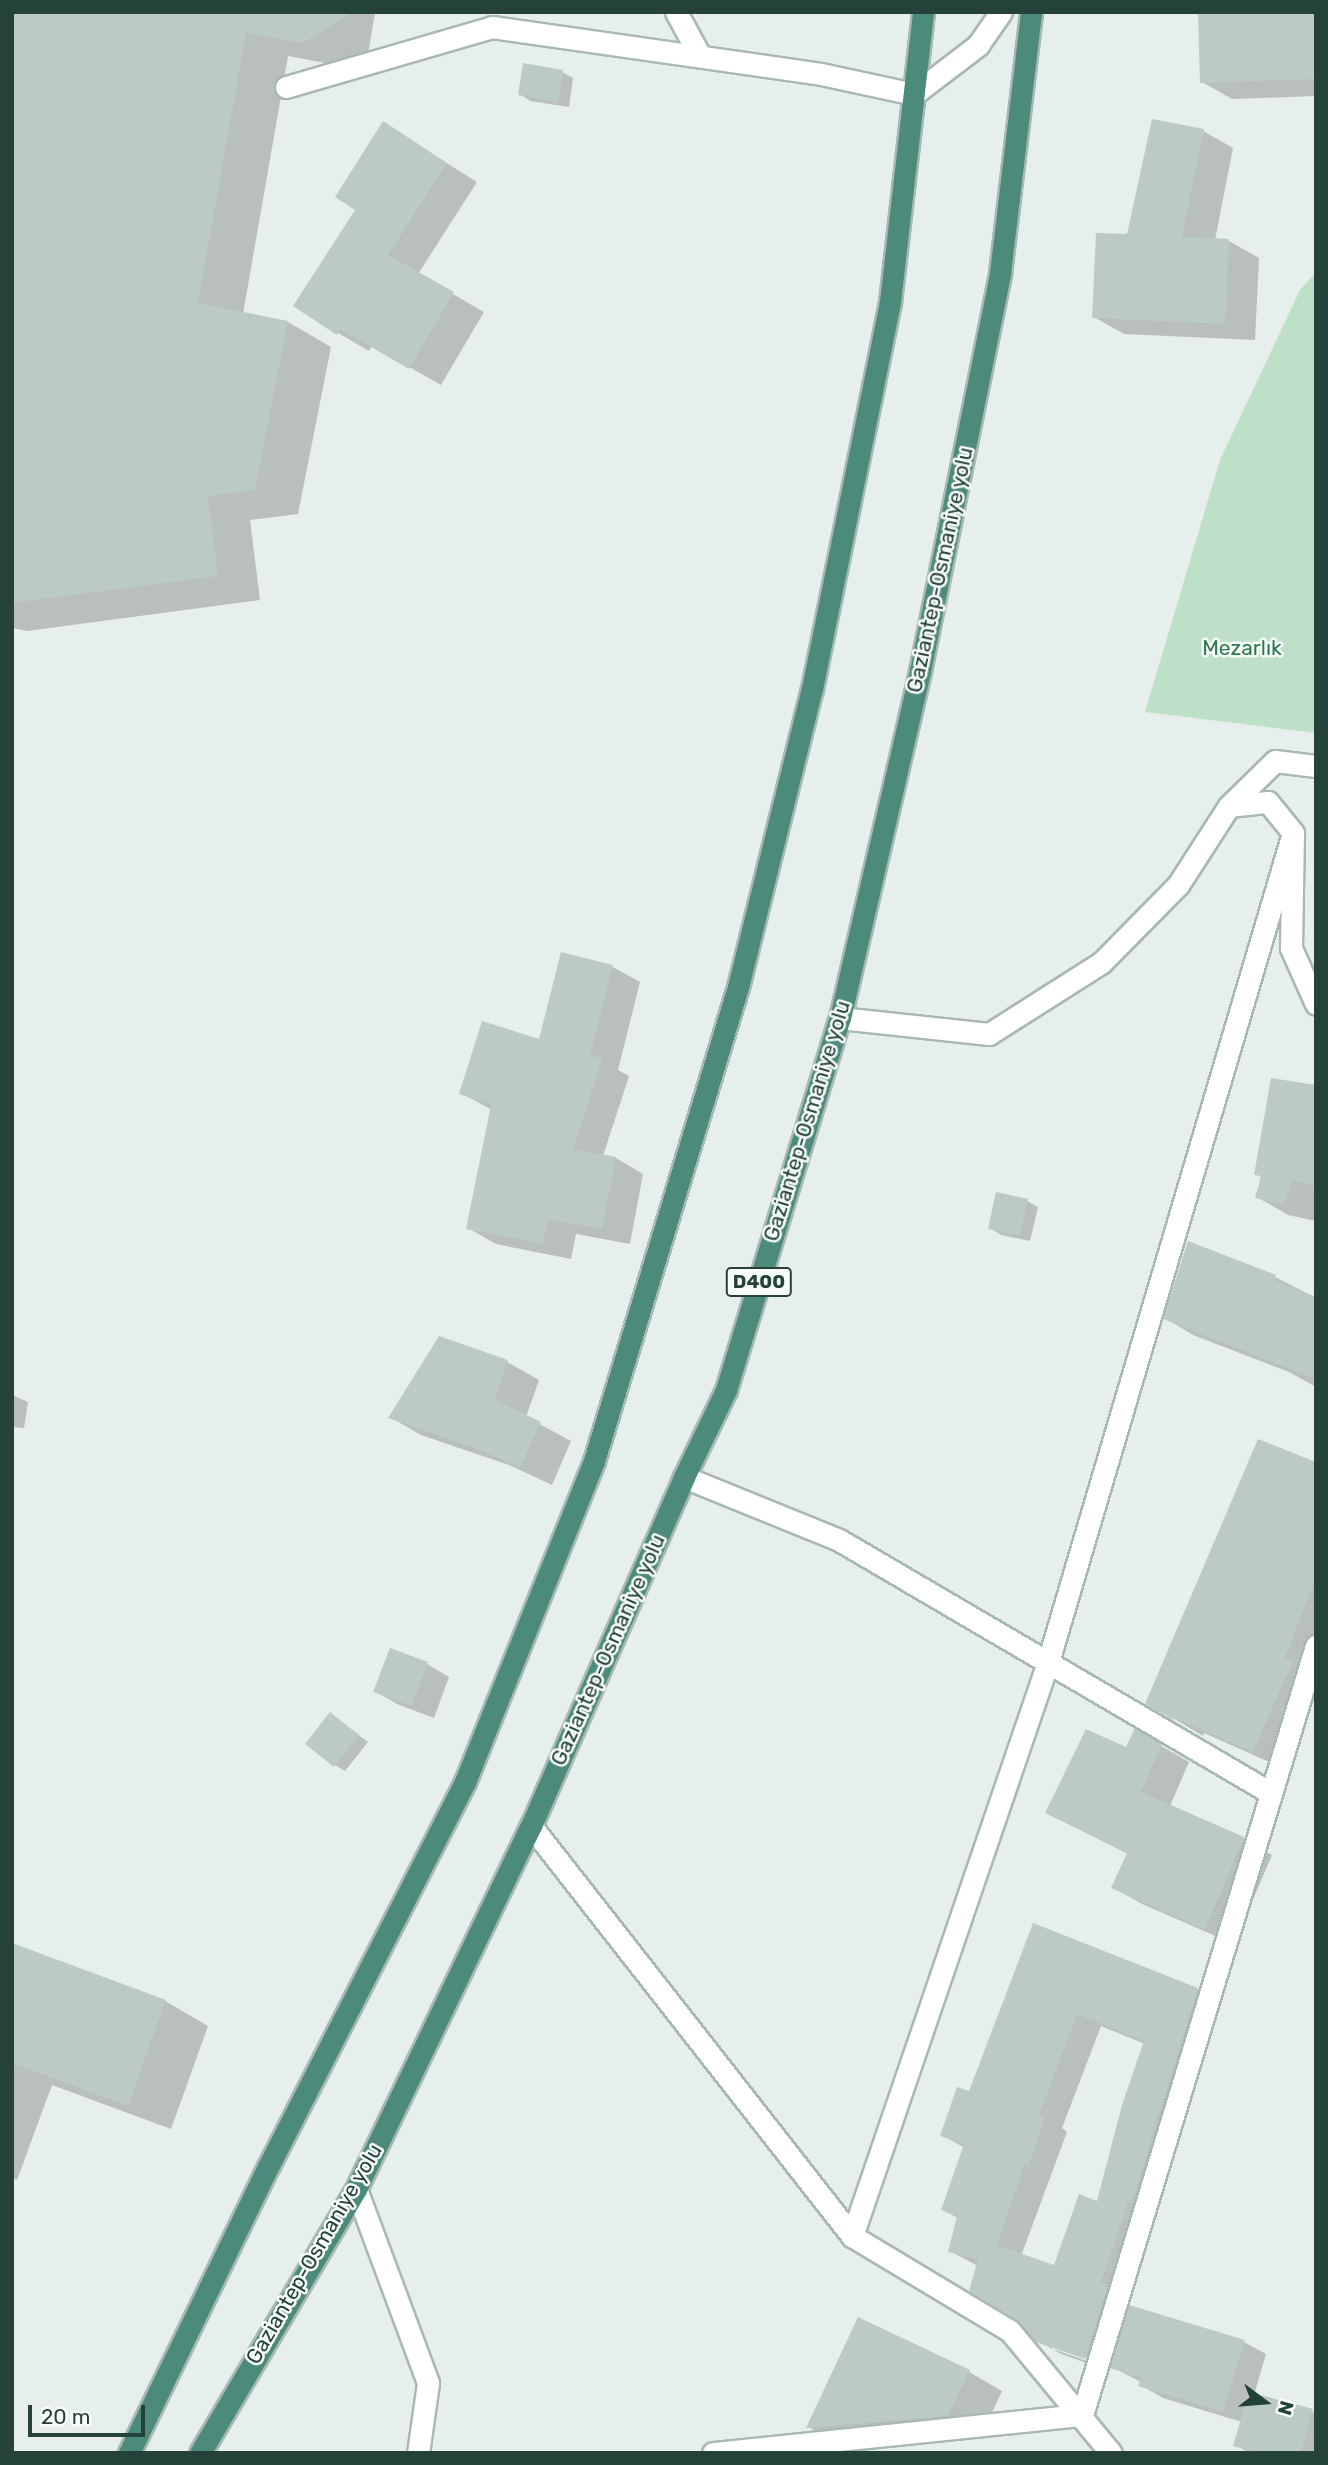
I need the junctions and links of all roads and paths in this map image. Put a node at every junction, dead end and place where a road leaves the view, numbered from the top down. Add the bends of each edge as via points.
1 (676, 12) edge
2 (923, 12) edge
3 (1001, 12) edge
4 (1031, 12) edge
5 (700, 56) junction
6 (286, 88) dead end
7 (914, 94) junction
8 (1316, 766) edge
9 (1229, 806) junction
10 (1293, 833) junction
11 (1316, 1004) edge
12 (840, 1018) junction
13 (684, 1477) junction
14 (1316, 1646) edge
15 (1048, 1662) junction
16 (1271, 1793) junction
17 (531, 1826) junction
18 (356, 2189) junction
19 (852, 2236) junction
20 (1082, 2415) junction
21 (129, 2453) edge
22 (200, 2453) edge
23 (418, 2453) edge
24 (713, 2453) edge
25 (1111, 2453) edge

1 - 5 street
2 - 7 highway
3 - 7 street via 978,46
4 - 12 highway, Gaziantep-Osmaniye yolu / D400 via 1000,273 920,671
5 - 6 street via 492,27
5 - 7 street
7 - 21 highway via 890,302 812,689 740,983 594,1461 466,1782 269,2165
8 - 9 street via 1275,761
9 - 10 street via 1268,802
9 - 12 street via 1178,885 1101,963 989,1034
10 - 11 street via 1291,948
10 - 15 street
12 - 13 highway, Gaziantep-Osmaniye yolu / D400 via 726,1390
13 - 15 street via 839,1540
13 - 17 highway, Gaziantep-Osmaniye yolu / D400
14 - 16 street
15 - 16 street
15 - 19 street
16 - 20 street
17 - 18 highway, Gaziantep-Osmaniye yolu / D400
17 - 19 street
18 - 22 highway, Gaziantep-Osmaniye yolu / D400
18 - 23 street via 428,2383
19 - 20 street via 1010,2331
20 - 24 street
20 - 25 street

